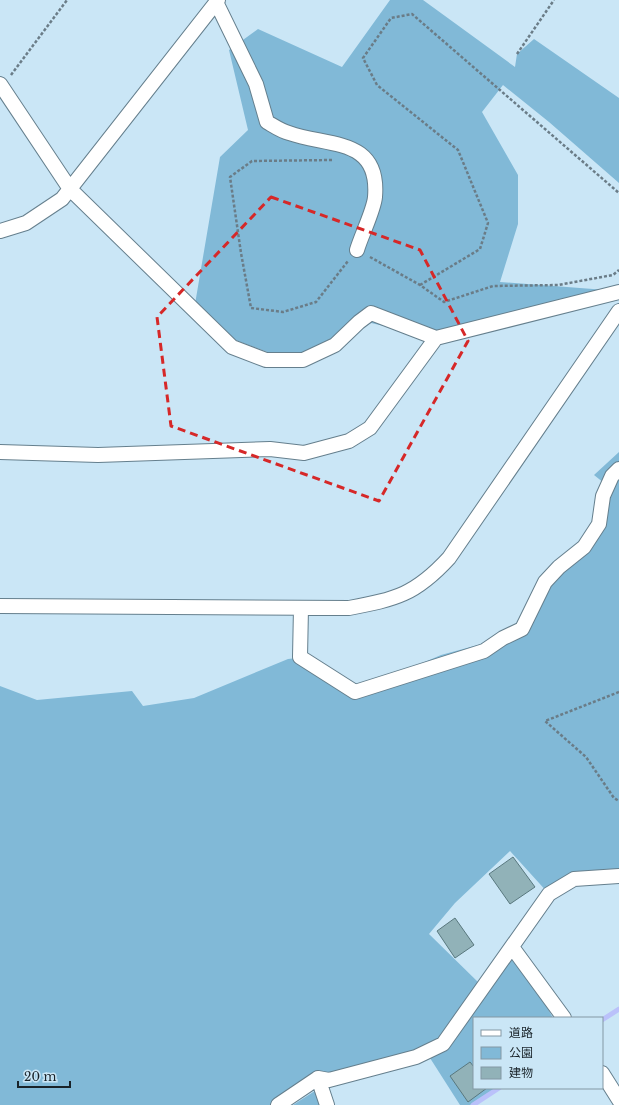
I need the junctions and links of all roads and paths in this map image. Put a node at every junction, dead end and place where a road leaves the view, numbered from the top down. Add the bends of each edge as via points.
1 (67, 0) edge
2 (554, 0) edge
3 (217, 1) edge
4 (517, 54) dead end
5 (1, 86) edge
6 (336, 160) dead end
7 (70, 189) junction
8 (619, 193) edge
9 (0, 231) edge
10 (357, 250) junction
11 (619, 270) edge
12 (420, 285) junction
13 (619, 292) edge
14 (619, 311) edge
15 (436, 338) junction
16 (0, 452) edge
17 (619, 469) edge
18 (0, 606) edge
19 (301, 608) junction
20 (619, 692) edge
21 (619, 801) edge
22 (619, 876) edge
23 (512, 947) junction
24 (563, 1017) edge
25 (603, 1076) edge
26 (318, 1078) junction
27 (619, 1100) edge
28 (278, 1105) edge
29 (327, 1105) edge

1 - 5 path
2 - 4 path
3 - 7 street
3 - 10 street via 256,84 267,122 289,133 341,145 362,155 374,171 376,199
5 - 7 street
6 - 10 path via 252,161 230,177 251,308 283,312 316,302
7 - 9 street via 62,199 26,223
7 - 15 street via 232,347 266,360 303,360 335,346 371,313
8 - 12 path via 412,14 391,18 363,58 377,85 458,150 488,224 480,249
10 - 12 path
11 - 12 path via 613,275 558,285 493,286 444,302
13 - 15 street
14 - 19 street via 449,558 432,576 411,591 388,600 349,608
15 - 16 street via 370,428 349,441 304,453 270,449 98,455
17 - 19 street via 612,476 604,496 599,524 584,547 559,566 545,582 522,629 484,651 355,692 300,657
18 - 19 street
20 - 21 path via 545,721 586,757 614,798
22 - 23 street via 574,879 549,894
23 - 24 street
23 - 26 street via 443,1044 416,1057 329,1080
25 - 27 street
26 - 28 street
26 - 29 street

